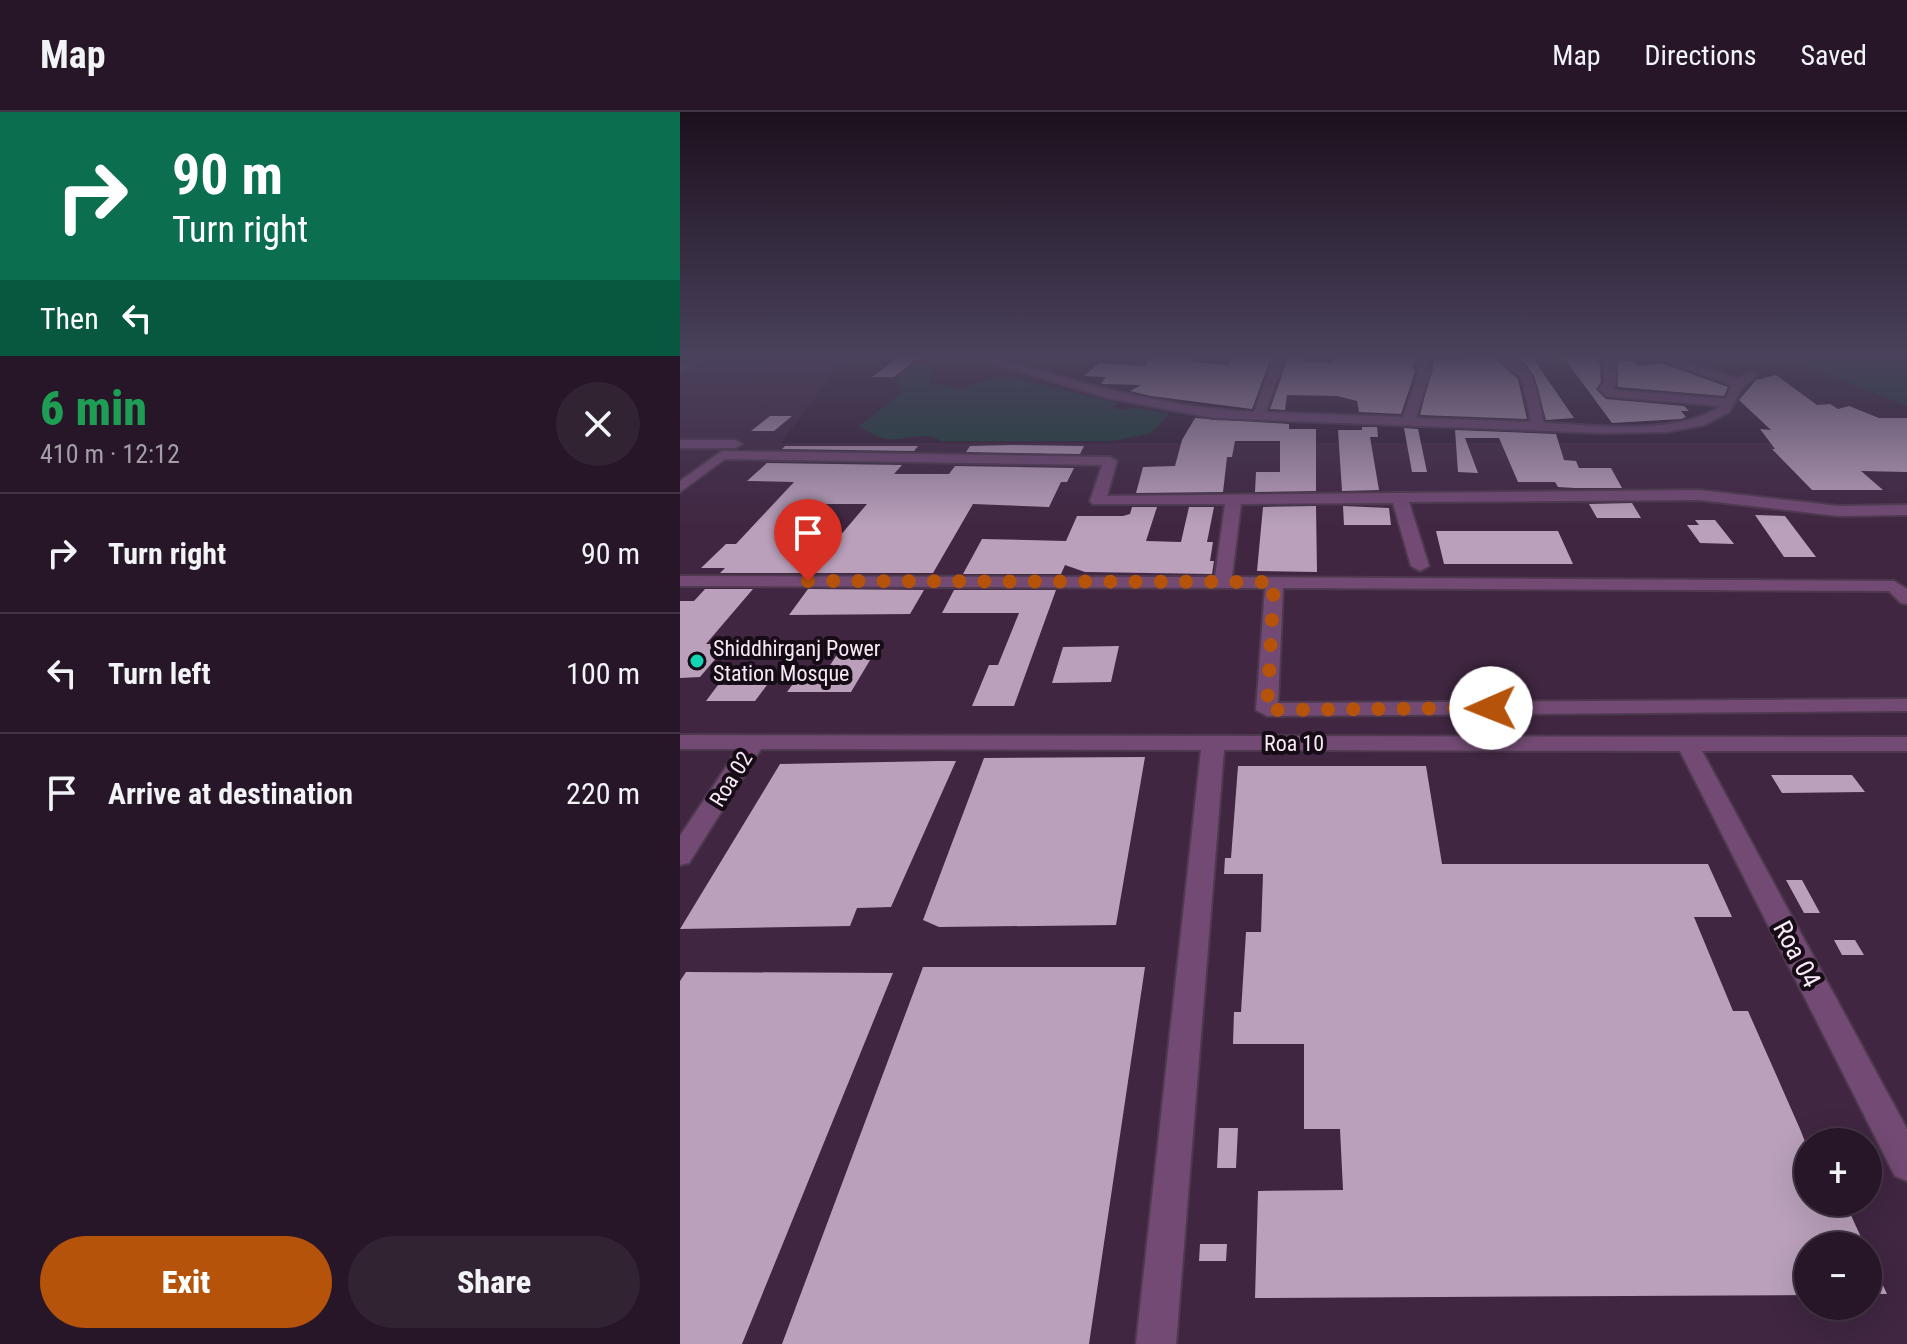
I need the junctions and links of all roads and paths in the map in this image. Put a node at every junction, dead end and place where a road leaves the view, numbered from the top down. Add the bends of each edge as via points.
1 (1217, 412) edge
2 (1260, 412) edge
3 (1411, 412) edge
4 (1536, 412) edge
5 (1719, 412) edge
6 (1258, 417) junction
7 (1409, 423) junction
8 (1539, 427) junction
9 (680, 444) edge
10 (722, 455) junction
11 (680, 488) edge
12 (1399, 496) junction
13 (1234, 498) junction
14 (1907, 510) edge
15 (1420, 566) dead end
16 (680, 581) edge
17 (1223, 582) junction
18 (1274, 582) junction
19 (1907, 599) edge
20 (1907, 705) edge
21 (680, 742) edge
22 (754, 742) junction
23 (1213, 743) junction
24 (1687, 743) junction
25 (1907, 744) edge
26 (680, 856) edge
27 (1907, 1164) edge
28 (1156, 1344) edge

1 - 6 street
2 - 6 street
3 - 7 street
4 - 8 street
5 - 8 street via 1704,421 1663,428
6 - 7 street
7 - 8 street
9 - 10 street via 735,444
10 - 11 street
10 - 13 street via 1110,461 1098,501
12 - 13 street
12 - 14 street via 1699,495 1838,511
12 - 15 street
13 - 17 street
16 - 17 street
17 - 18 street
18 - 19 street via 1894,586
18 - 20 street via 1267,710
21 - 22 street, Roa 10
22 - 23 street, Roa 10
22 - 26 street, Roa 02
23 - 24 street, Roa 10
23 - 28 street
24 - 25 street, Roa 10
24 - 27 street, Roa 04

